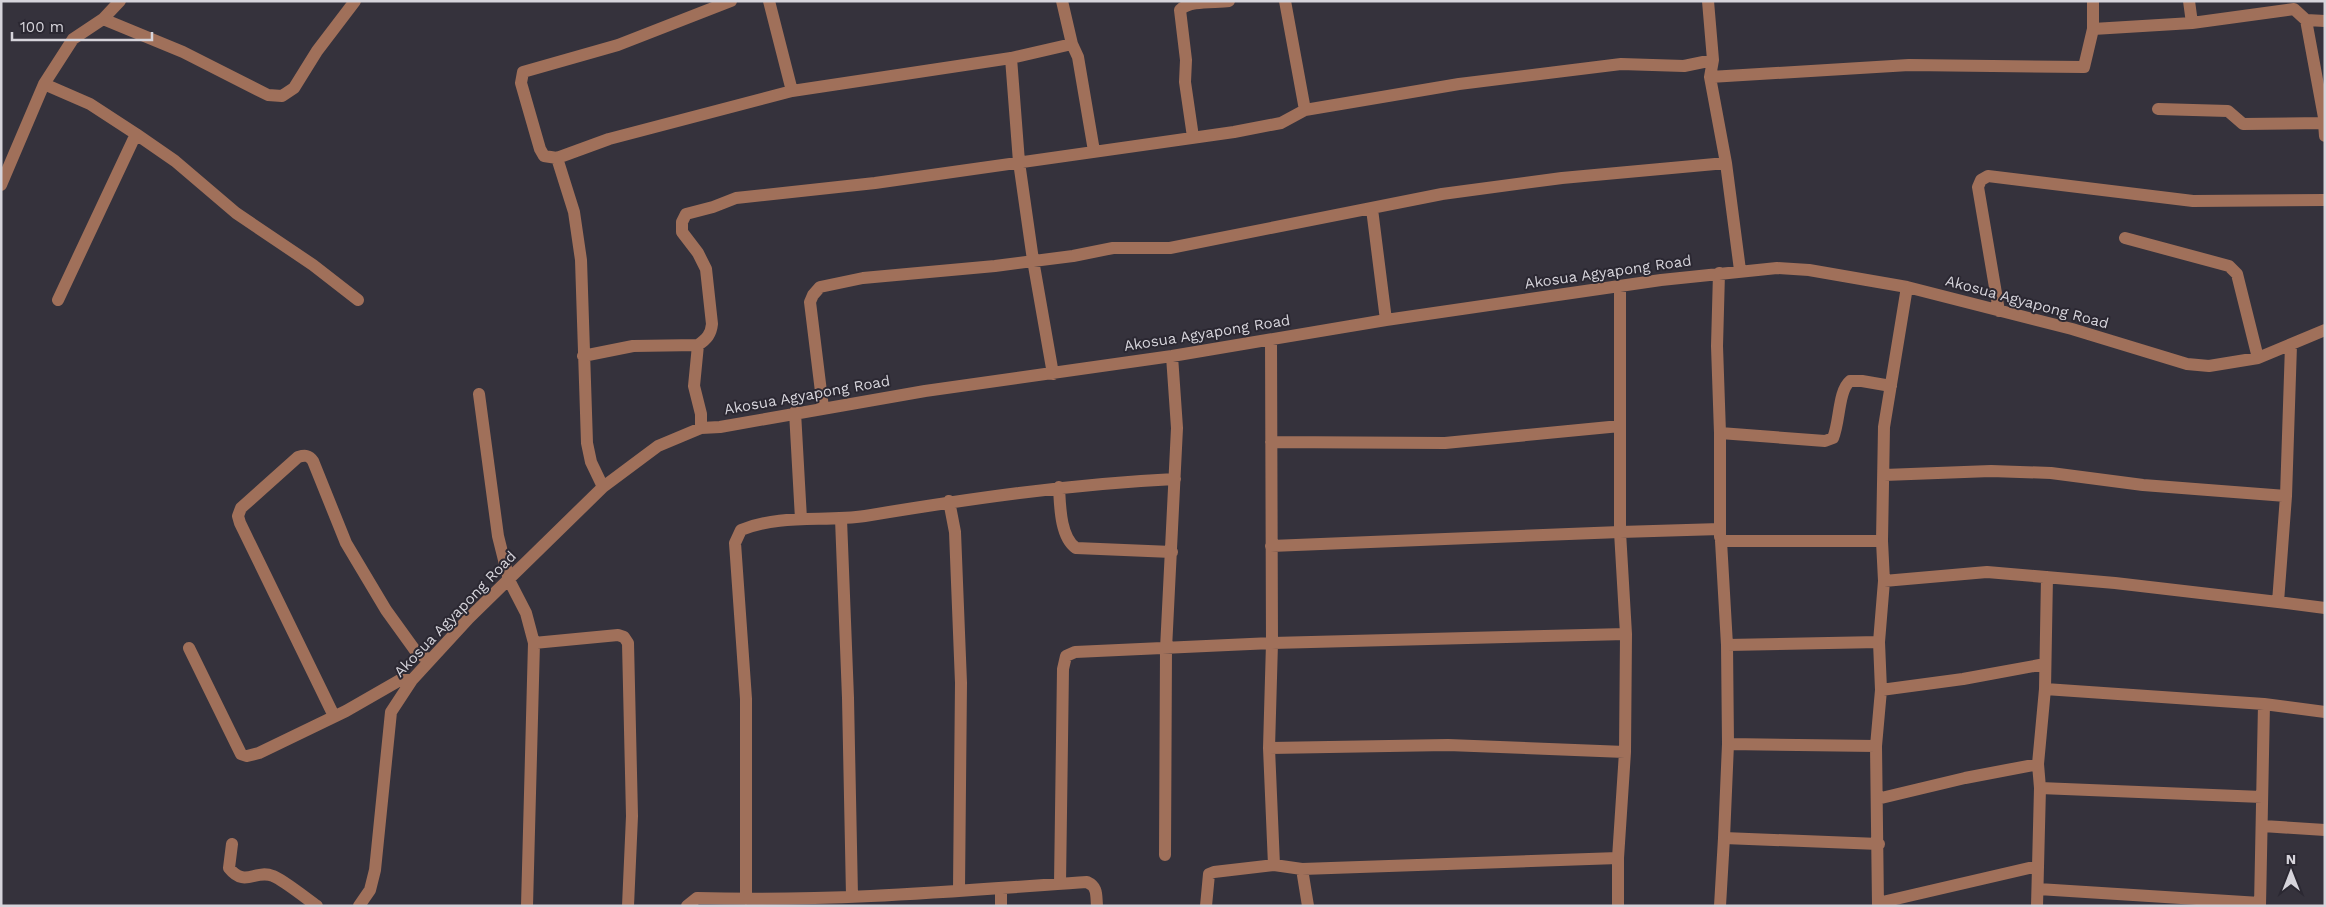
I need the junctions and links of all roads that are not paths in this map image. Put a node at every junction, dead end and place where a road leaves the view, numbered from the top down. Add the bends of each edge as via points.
1 (120, 1) edge
2 (355, 1) edge
3 (731, 1) edge
4 (769, 1) edge
5 (1062, 1) edge
6 (1229, 1) edge
7 (1285, 1) edge
8 (1708, 1) edge
9 (2093, 1) edge
10 (2189, 1) edge
11 (2294, 5) edge
12 (103, 18) junction
13 (2306, 20) junction
14 (2325, 21) edge
15 (2192, 22) junction
16 (2093, 29) junction
17 (1072, 44) junction
18 (1011, 58) junction
19 (1713, 60) junction
20 (1710, 77) junction
21 (44, 84) junction
22 (792, 91) junction
23 (1305, 110) junction
24 (2158, 110) dead end
25 (2324, 127) edge
26 (136, 134) junction
27 (1193, 137) junction
28 (1094, 151) junction
29 (557, 158) junction
30 (1019, 162) junction
31 (1726, 163) junction
32 (1, 185) edge
33 (2325, 200) edge
34 (1372, 209) junction
35 (2125, 238) dead end
36 (1033, 260) junction
37 (1740, 270) junction
38 (1719, 273) junction
39 (1620, 286) junction
40 (1906, 287) junction
41 (58, 300) dead end
42 (358, 300) dead end
43 (1999, 311) junction
44 (1386, 320) junction
45 (2325, 330) edge
46 (1271, 340) junction
47 (698, 344) junction
48 (2291, 345) junction
49 (583, 356) junction
50 (1172, 356) junction
51 (2258, 358) junction
52 (1053, 374) junction
53 (1891, 386) junction
54 (479, 394) dead end
55 (823, 408) junction
56 (795, 412) junction
57 (1620, 426) junction
58 (701, 428) junction
59 (1720, 434) junction
60 (1271, 442) junction
61 (1884, 475) junction
62 (1174, 479) junction
63 (603, 487) junction
64 (1059, 487) junction
65 (2286, 496) junction
66 (949, 501) junction
67 (841, 518) junction
68 (801, 519) junction
69 (1620, 532) junction
70 (1720, 535) junction
71 (1882, 540) junction
72 (1271, 546) junction
73 (1172, 552) junction
74 (2047, 578) junction
75 (509, 580) junction
76 (1884, 581) junction
77 (2278, 602) junction
78 (2325, 608) edge
79 (1626, 634) junction
80 (1879, 642) junction
81 (534, 643) junction
82 (1272, 643) junction
83 (1726, 646) junction
84 (189, 648) dead end
85 (1166, 649) junction
86 (430, 660) junction
87 (2045, 664) junction
88 (412, 680) junction
89 (2045, 689) junction
90 (1881, 690) junction
91 (2264, 704) junction
92 (2325, 712) edge
93 (334, 716) junction
94 (1728, 744) junction
95 (1876, 746) junction
96 (1269, 748) junction
97 (1625, 752) junction
98 (2038, 764) junction
99 (2040, 788) junction
100 (2262, 797) junction
101 (1877, 799) junction
102 (2263, 826) junction
103 (2325, 830) edge
104 (1724, 838) junction
105 (232, 844) dead end
106 (1879, 844) junction
107 (1165, 855) dead end
108 (1618, 858) junction
109 (1274, 865) junction
110 (2038, 866) junction
111 (1302, 869) junction
112 (1060, 884) junction
113 (1001, 888) junction
114 (959, 889) junction
115 (2038, 889) junction
116 (370, 890) junction
117 (852, 896) junction
118 (746, 899) junction
119 (1878, 904) edge
120 (2260, 904) edge
121 (316, 906) edge
122 (358, 906) edge
123 (367, 906) edge
124 (527, 906) edge
125 (628, 906) edge
126 (687, 906) edge
127 (1001, 906) edge
128 (1096, 906) edge
129 (1206, 906) edge
130 (1308, 906) edge
131 (1618, 906) edge
132 (1720, 906) edge
133 (2037, 906) edge

1 - 12 street
2 - 12 street via 294,88 282,96 268,95 183,52
3 - 29 street via 618,45 523,72 521,83 540,149 544,156
4 - 22 street
5 - 17 street
6 - 27 street via 1184,5 1180,10
7 - 23 street
8 - 19 street
9 - 16 street
10 - 15 street
11 - 13 street
11 - 15 street
12 - 21 street via 73,39
13 - 14 street
13 - 25 street
15 - 16 street
16 - 20 street via 2084,67 1909,65
17 - 18 street
17 - 28 street via 1078,57
18 - 22 street
18 - 30 street
19 - 20 street
19 - 23 street via 1684,66 1621,64 1478,82
20 - 31 street
21 - 26 street via 90,104
21 - 32 street
22 - 29 street via 609,139
23 - 27 street via 1282,123
24 - 25 street via 2228,112 2243,124
26 - 41 street
26 - 42 street via 175,161 236,213
27 - 28 street
28 - 30 street
29 - 49 street via 574,212 581,260
30 - 36 street
30 - 47 street via 736,198 686,214 682,232 706,269 712,317 711,332
31 - 34 street via 1511,184 1405,200
31 - 37 street
33 - 43 street via 2193,201 1988,176 1978,187
34 - 36 street via 1170,248 1113,248
34 - 44 street
35 - 51 street via 2229,266 2236,274
36 - 52 street
36 - 55 street via 863,278 820,287 810,302
37 - 38 street, Akosua Agyapong Road
37 - 40 street, Akosua Agyapong Road via 1809,270
38 - 39 street, Akosua Agyapong Road
38 - 59 street
39 - 44 street, Akosua Agyapong Road
39 - 57 street
40 - 43 street, Akosua Agyapong Road
40 - 53 street
43 - 51 street, Akosua Agyapong Road via 2187,364 2209,366
44 - 46 street, Akosua Agyapong Road
45 - 48 street, Akosua Agyapong Road
46 - 50 street, Akosua Agyapong Road
46 - 60 street
47 - 49 street via 633,346
47 - 58 street via 694,386
48 - 51 street, Akosua Agyapong Road
48 - 65 street
49 - 63 street via 587,443 591,462
50 - 52 street, Akosua Agyapong Road
50 - 62 street via 1177,428
52 - 55 street, Akosua Agyapong Road
53 - 59 street via 1850,381 1845,386 1833,438 1825,441
53 - 61 street via 1884,427
54 - 75 street via 498,536
55 - 56 street, Akosua Agyapong Road
56 - 58 street, Akosua Agyapong Road
56 - 68 street
57 - 60 street via 1445,443
57 - 69 street
58 - 63 street, Akosua Agyapong Road via 658,446
59 - 70 street
60 - 72 street
61 - 65 street via 1991,471 2051,473 2143,485
61 - 71 street
62 - 64 street
62 - 73 street
63 - 75 street, Akosua Agyapong Road
64 - 66 street
64 - 73 street via 1066,530 1070,544 1076,548
65 - 77 street
66 - 67 street
66 - 114 street via 955,532 961,683
67 - 68 street
67 - 117 street
68 - 118 street via 754,525 741,530 735,543 746,699
69 - 70 street
69 - 72 street
69 - 79 street
70 - 71 street
70 - 83 street
71 - 76 street
72 - 82 street
73 - 85 street
74 - 76 street via 1987,572
74 - 77 street
74 - 87 street
75 - 81 street via 526,612
75 - 86 street, Akosua Agyapong Road
76 - 80 street
77 - 78 street
79 - 82 street
79 - 97 street
80 - 83 street
80 - 90 street
81 - 124 street
81 - 125 street via 618,635 628,643 632,816
82 - 85 street
82 - 96 street
83 - 94 street
84 - 93 street via 241,754 259,753
85 - 107 street
85 - 112 street via 1075,652 1066,656 1063,669
86 - 88 street, Akosua Agyapong Road
86 - 93 street via 417,653 386,610 346,543 313,461 304,455 298,457 241,508 238,516
87 - 89 street
87 - 90 street
88 - 93 street via 400,680
88 - 116 street, Akosua Agyapong Road via 391,712 378,848
89 - 91 street
89 - 98 street
90 - 95 street
91 - 92 street
91 - 100 street
94 - 95 street
94 - 104 street
95 - 101 street
96 - 97 street via 1448,745
96 - 109 street
97 - 108 street
98 - 99 street
98 - 101 street
99 - 100 street
99 - 110 street
100 - 102 street
101 - 106 street
102 - 103 street
102 - 120 street
104 - 106 street
104 - 132 street
105 - 121 street via 229,868 235,876 273,876
106 - 119 street
108 - 111 street
108 - 131 street
109 - 111 street
109 - 129 street via 1209,874
110 - 115 street
110 - 119 street
111 - 130 street
112 - 113 street
112 - 128 street via 1093,884
113 - 114 street
113 - 127 street
114 - 117 street
115 - 120 street
115 - 133 street
116 - 122 street, Akosua Agyapong Road
116 - 123 street
117 - 118 street
118 - 126 street via 696,898

